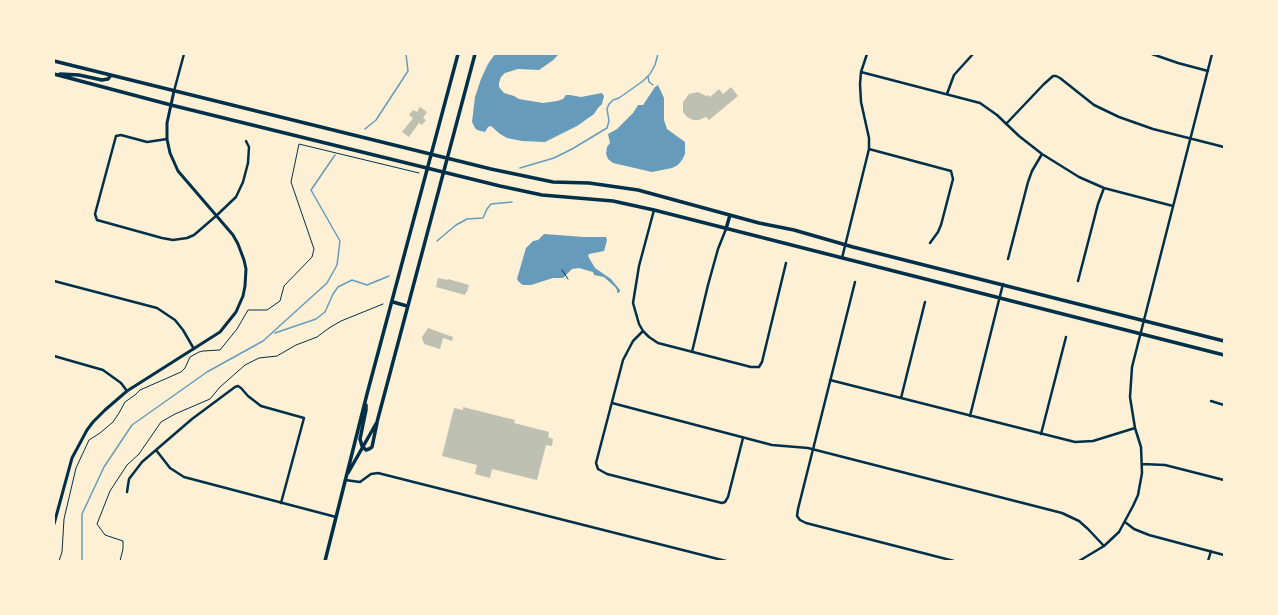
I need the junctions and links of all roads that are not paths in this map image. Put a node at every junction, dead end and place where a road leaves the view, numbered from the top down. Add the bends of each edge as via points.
1 (184, 54) edge
2 (458, 54) edge
3 (475, 54) edge
4 (867, 54) edge
5 (973, 54) edge
6 (1152, 54) edge
7 (1212, 54) edge
8 (54, 61) edge
9 (1208, 71) junction
10 (862, 72) junction
11 (55, 74) edge
12 (111, 75) junction
13 (174, 92) junction
14 (947, 94) junction
15 (171, 104) junction
16 (1006, 124) junction
17 (1190, 138) junction
18 (167, 139) junction
19 (246, 141) dead end
20 (1224, 147) edge
21 (869, 149) junction
22 (432, 154) junction
23 (1042, 154) junction
24 (448, 158) junction
25 (429, 168) junction
26 (445, 172) junction
27 (1104, 188) junction
28 (1173, 206) junction
29 (654, 210) junction
30 (730, 214) junction
31 (216, 216) junction
32 (726, 229) junction
33 (930, 244) dead end
34 (846, 245) junction
35 (842, 258) junction
36 (1008, 260) dead end
37 (786, 263) dead end
38 (54, 281) edge
39 (1078, 281) dead end
40 (855, 282) dead end
41 (1003, 284) junction
42 (999, 298) junction
43 (393, 302) junction
44 (925, 302) dead end
45 (407, 306) junction
46 (1144, 320) junction
47 (643, 331) junction
48 (1141, 334) junction
49 (1066, 337) dead end
50 (1224, 341) edge
51 (194, 349) junction
52 (692, 352) junction
53 (1224, 355) edge
54 (54, 356) edge
55 (830, 380) junction
56 (128, 391) junction
57 (900, 398) junction
58 (366, 400) junction
59 (1210, 401) dead end
60 (612, 403) junction
61 (1224, 404) edge
62 (970, 416) junction
63 (377, 422) junction
64 (1135, 428) junction
65 (1042, 434) junction
66 (743, 438) junction
67 (363, 447) junction
68 (156, 450) junction
69 (812, 450) junction
70 (1142, 464) junction
71 (346, 478) junction
72 (1224, 480) edge
73 (127, 492) dead end
74 (282, 504) junction
75 (336, 517) junction
76 (1125, 522) junction
77 (54, 524) edge
78 (1104, 546) junction
79 (1210, 551) junction
80 (1224, 555) edge
81 (325, 561) edge
82 (726, 561) edge
83 (954, 561) edge
84 (1079, 561) edge
85 (1208, 561) edge

1 - 13 street
2 - 22 main road
3 - 24 main road
4 - 10 street
5 - 14 street via 954,75
6 - 9 street
7 - 9 street
8 - 12 main road
9 - 17 street
10 - 14 street
10 - 21 street via 861,98
11 - 12 main road via 80,75 102,80 108,79
11 - 15 main road
12 - 13 main road
13 - 15 street
13 - 22 main road
14 - 16 street via 980,103
15 - 18 street
15 - 25 main road
16 - 17 street via 1044,84 1056,76 1094,105 1119,117
16 - 23 street
17 - 20 street
17 - 28 street
18 - 31 street via 178,171
18 - 31 street via 146,142 116,136 95,218 99,222 182,240
19 - 31 street via 249,147 248,163 243,182 236,197
21 - 33 street via 950,169 953,179 941,225
21 - 34 street
22 - 24 main road
22 - 25 main road
23 - 27 street via 1079,177
23 - 36 street via 1028,182
24 - 26 main road
24 - 30 main road via 553,182 589,183 638,190
25 - 26 main road
25 - 43 main road
26 - 29 main road via 542,195 613,201
26 - 45 main road
27 - 28 street
27 - 39 street
28 - 46 street
29 - 32 main road
29 - 47 street via 638,271 633,303
30 - 32 main road
30 - 34 main road
31 - 51 street via 238,244 246,269 246,286 231,319 220,332
32 - 35 main road
32 - 52 street via 708,285
34 - 35 street
34 - 41 main road
35 - 42 main road
37 - 52 street via 761,365 757,368 751,367
38 - 51 street via 157,308 175,320
40 - 55 street
41 - 42 street
41 - 46 main road
42 - 48 main road
42 - 62 street
43 - 45 main road
43 - 58 main road
44 - 57 street
45 - 63 main road
46 - 48 street
46 - 50 main road
47 - 52 street via 658,343
47 - 60 street via 624,355
48 - 53 main road
48 - 64 street via 1132,367 1130,391
49 - 65 street
51 - 56 street
54 - 56 street via 103,370 122,383
55 - 57 street
55 - 69 street
56 - 77 street via 93,422 77,446
57 - 62 street
58 - 67 main road via 360,439
58 - 71 main road
59 - 61 street
60 - 66 street
60 - 66 street via 596,463 598,469 607,474 725,502
62 - 65 street
63 - 67 main road
63 - 67 main road via 372,447 368,450
64 - 65 street via 1084,442
64 - 70 street via 1141,447
66 - 69 street
67 - 71 main road
68 - 73 street via 142,462 130,478
68 - 74 street via 170,468 184,478
68 - 74 street via 192,419 236,387 241,388 261,406 304,418
69 - 78 street via 1062,513 1079,521
69 - 83 street via 798,509 800,520
70 - 72 street via 1165,465
70 - 76 street via 1138,495
71 - 75 main road
71 - 82 street via 360,482 371,474 378,473
74 - 75 street
75 - 81 main road
76 - 78 street via 1119,532
76 - 79 street via 1149,535
78 - 84 street
79 - 80 street
79 - 85 street

